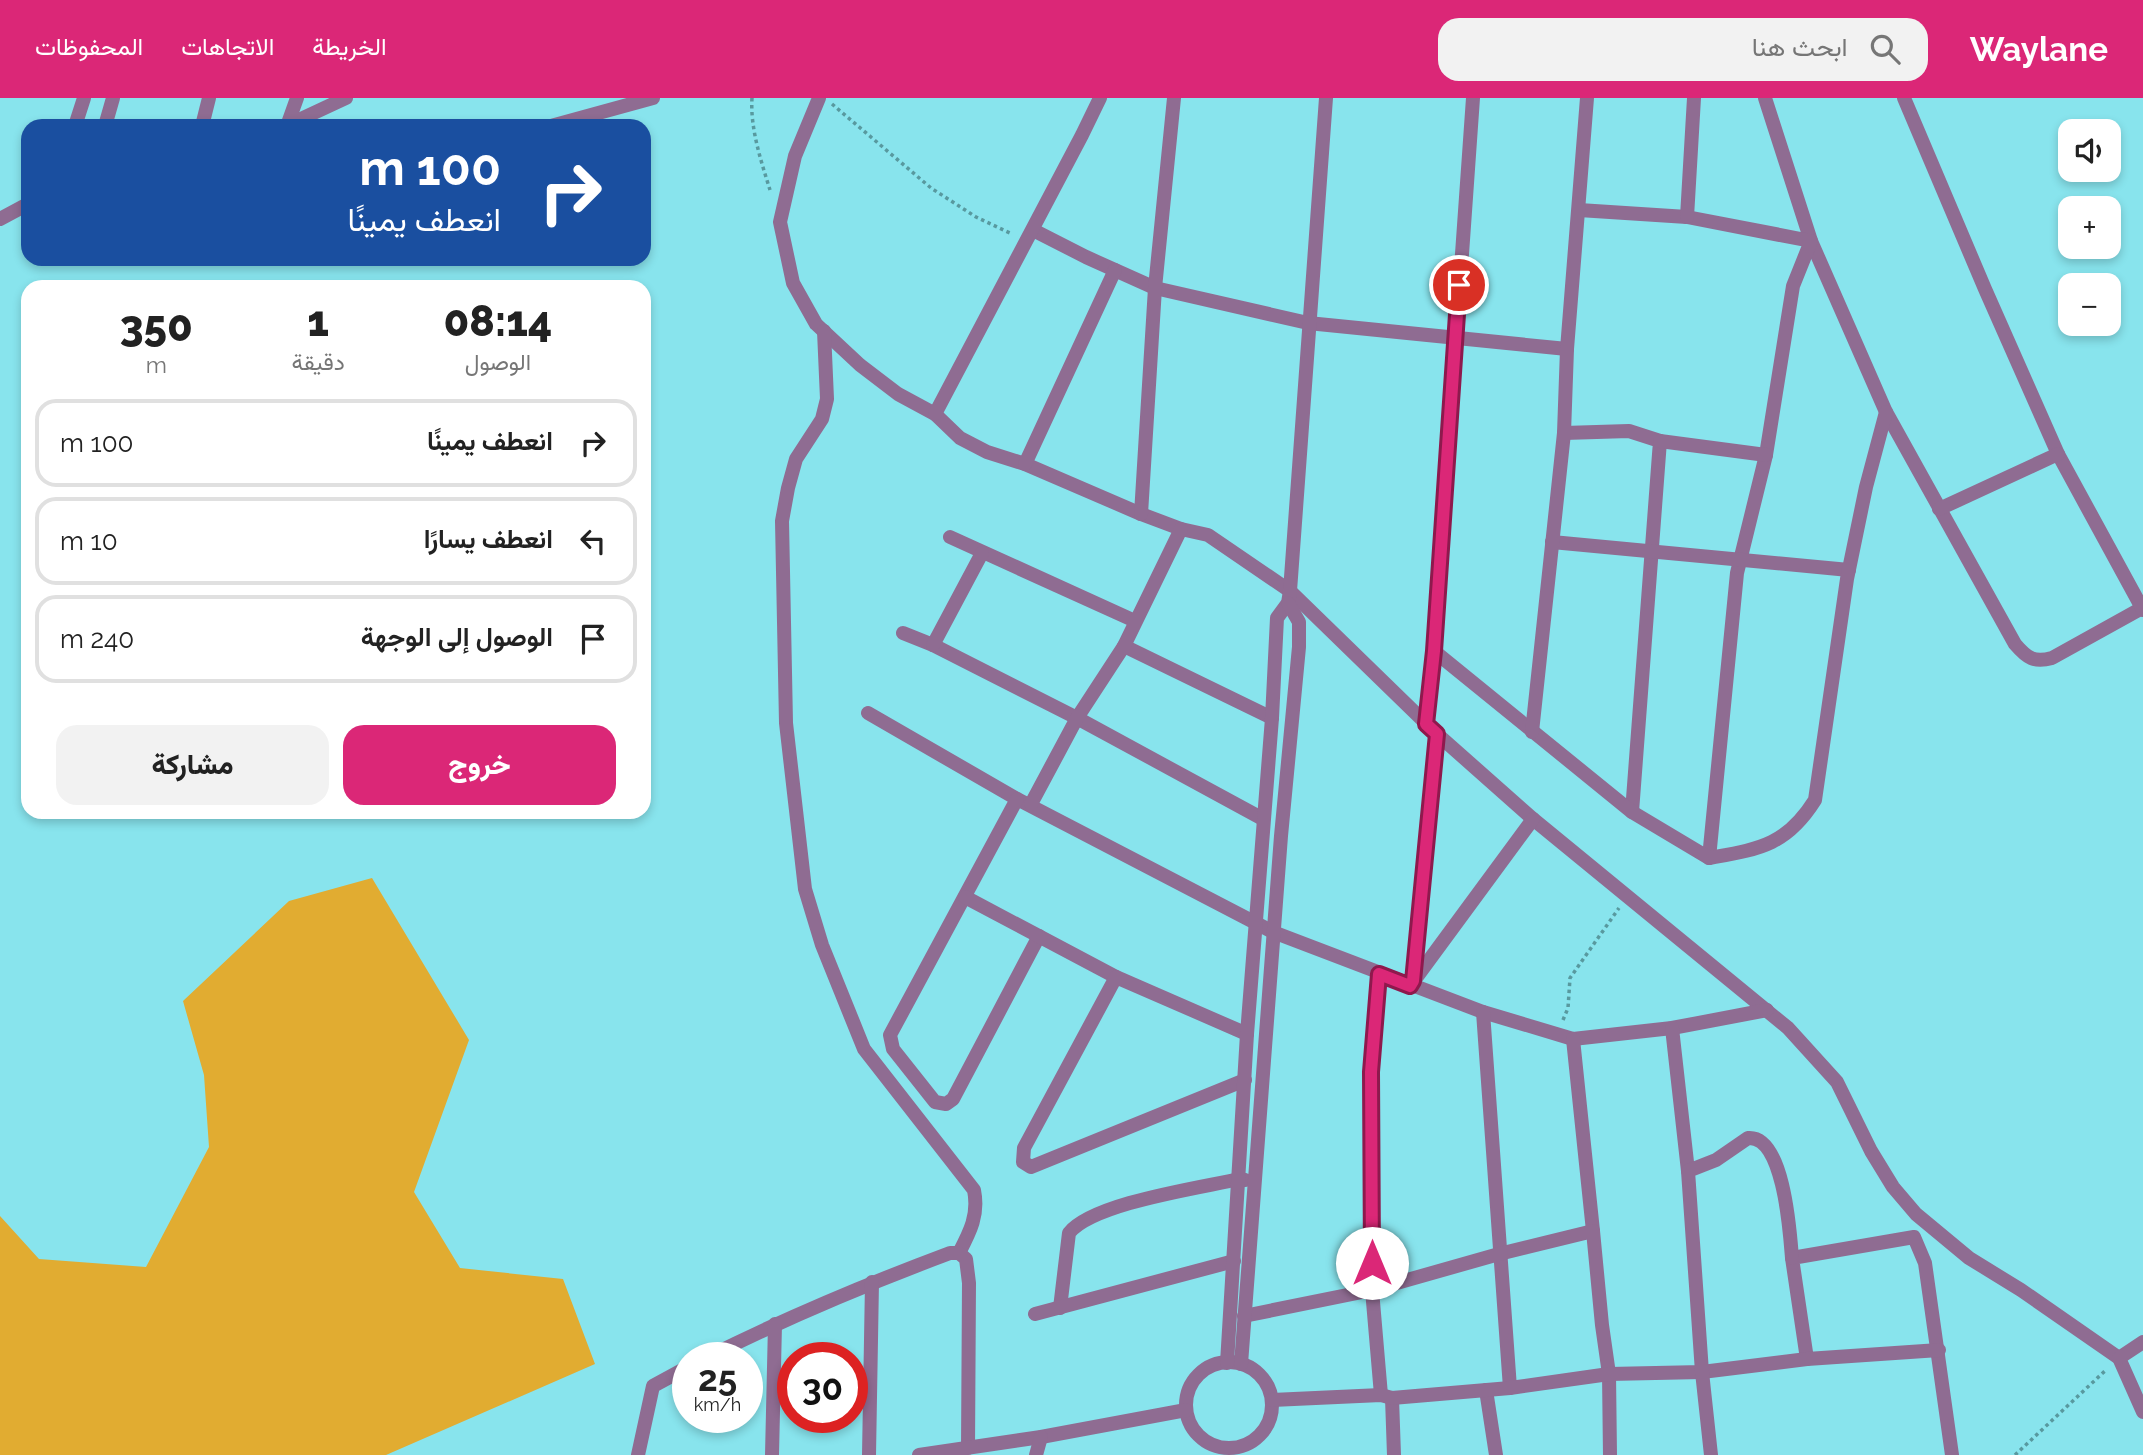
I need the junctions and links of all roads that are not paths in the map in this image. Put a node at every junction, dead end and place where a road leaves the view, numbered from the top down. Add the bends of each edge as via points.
1 (84, 98) edge
2 (113, 98) edge
3 (209, 98) edge
4 (297, 98) edge
5 (346, 98) edge
6 (653, 98) edge
7 (819, 98) edge
8 (1100, 98) edge
9 (1174, 98) edge
10 (1326, 98) edge
11 (1473, 98) edge
12 (1587, 98) edge
13 (1694, 98) edge
14 (1904, 98) edge
15 (1769, 99) edge
16 (77, 119) edge
17 (107, 119) edge
18 (204, 119) edge
19 (290, 119) edge
20 (302, 119) edge
21 (576, 119) edge
22 (21, 208) edge
23 (1579, 210) junction
24 (1687, 217) junction
25 (0, 219) edge
26 (1029, 236) junction
27 (1811, 240) junction
28 (1115, 270) junction
29 (1155, 288) junction
30 (1308, 323) junction
31 (824, 331) junction
32 (1455, 338) junction
33 (1567, 349) junction
34 (1886, 412) junction
35 (935, 414) junction
36 (1564, 433) junction
37 (1660, 441) junction
38 (2058, 454) junction
39 (1766, 455) junction
40 (1026, 464) junction
41 (1939, 509) junction
42 (1141, 514) junction
43 (1181, 529) junction
44 (950, 537) dead end
45 (1552, 542) junction
46 (1653, 551) junction
47 (982, 553) junction
48 (1740, 560) junction
49 (1849, 570) junction
50 (1289, 597) junction
51 (2142, 609) edge
52 (1135, 621) junction
53 (903, 633) dead end
54 (933, 645) junction
55 (1124, 646) junction
56 (1434, 651) junction
57 (868, 713) dead end
58 (1077, 718) junction
59 (1272, 718) junction
60 (1432, 729) junction
61 (1532, 732) junction
62 (1024, 801) junction
63 (1632, 812) junction
64 (1263, 819) junction
65 (1533, 820) junction
66 (1709, 858) junction
67 (965, 897) junction
68 (1256, 923) junction
69 (1273, 932) junction
70 (1039, 936) junction
71 (1379, 974) junction
72 (1116, 977) junction
73 (1412, 983) junction
74 (1767, 1010) junction
75 (1483, 1012) junction
76 (1672, 1028) junction
77 (1247, 1034) junction
78 (1573, 1039) junction
79 (1245, 1080) junction
80 (1688, 1171) junction
81 (1246, 1180) junction
82 (1916, 1214) junction
83 (1593, 1231) junction
84 (1914, 1237) junction
85 (959, 1253) junction
86 (1499, 1254) junction
87 (1792, 1258) junction
88 (1234, 1261) junction
89 (872, 1282) junction
90 (1372, 1290) junction
91 (1060, 1308) junction
92 (1035, 1314) dead end
93 (1244, 1316) junction
94 (775, 1324) junction
95 (738, 1342) edge
96 (2143, 1342) edge
97 (1939, 1350) junction
98 (2119, 1358) junction
99 (1807, 1359) junction
100 (1234, 1363) junction
101 (1702, 1372) junction
102 (1609, 1374) junction
103 (672, 1376) edge
104 (1510, 1388) junction
105 (1486, 1391) junction
106 (1387, 1397) junction
107 (1272, 1400) junction
108 (1186, 1410) junction
109 (2143, 1412) edge
110 (1041, 1437) junction
111 (959, 1451) edge
112 (638, 1455) edge
113 (772, 1455) edge
114 (869, 1455) edge
115 (919, 1455) edge
116 (1036, 1455) edge
117 (1394, 1455) edge
118 (1496, 1455) edge
119 (1610, 1455) edge
120 (1711, 1455) edge
121 (1952, 1455) edge

1 - 16 street
2 - 17 street
3 - 18 street
4 - 19 street
5 - 20 street
6 - 21 street
7 - 31 street via 795,156 780,222 793,283
8 - 26 street
9 - 29 street
10 - 30 street
11 - 32 street
12 - 23 street
13 - 24 street
14 - 38 street
15 - 27 street
22 - 25 street
23 - 24 street
23 - 33 street
24 - 27 street
26 - 28 street
26 - 35 street
27 - 34 street
27 - 39 street via 1793,286
28 - 29 street
28 - 40 street
29 - 30 street
29 - 42 street
30 - 32 street
30 - 50 street
31 - 35 street via 898,394
31 - 85 street via 827,399 822,419 796,459 782,521 786,723 805,889 864,1049 974,1190 974,1219
32 - 33 street
32 - 56 street
33 - 36 street
34 - 41 street
34 - 49 street
35 - 40 street via 960,438
36 - 37 street via 1629,431
36 - 45 street
37 - 39 street
37 - 46 street
38 - 41 street
38 - 51 street
39 - 48 street
40 - 42 street
41 - 51 street via 2015,644 2031,659 2052,658
42 - 43 street
43 - 50 street via 1208,535
43 - 52 street
44 - 47 street
45 - 46 street
45 - 61 street
46 - 48 street
46 - 63 street
47 - 52 street
47 - 54 street
48 - 49 street
48 - 66 street
49 - 66 street via 1815,800 1795,828 1776,840
50 - 59 street via 1277,618
50 - 60 street
50 - 69 street via 1299,622 1299,647
52 - 55 street
53 - 54 street
54 - 58 street
55 - 58 street
55 - 59 street
56 - 60 street
56 - 61 street
57 - 62 street
58 - 62 street
58 - 64 street
59 - 64 street
60 - 65 street
60 - 73 street
61 - 63 street
62 - 67 street
62 - 68 street
63 - 66 street
64 - 68 street
65 - 73 street
65 - 74 street
67 - 70 street
67 - 70 street via 890,1035 893,1049 935,1102 946,1104 953,1099
68 - 69 street
68 - 77 street
69 - 71 street
69 - 81 street
70 - 72 street
71 - 73 street
71 - 90 street via 1371,1072
72 - 77 street
72 - 79 street via 1024,1148 1027,1166
73 - 75 street
74 - 76 street
74 - 82 street via 1837,1082 1893,1188
75 - 78 street
75 - 86 street
76 - 78 street
76 - 80 street
77 - 79 street
78 - 83 street
79 - 81 street
80 - 87 street via 1716,1160 1748,1138 1759,1140 1779,1175
80 - 101 street
81 - 88 street
81 - 91 street via 1132,1203 1077,1223 1069,1233
81 - 93 street
82 - 84 street
82 - 98 street via 1969,1258
83 - 86 street
83 - 102 street
84 - 87 street
84 - 97 street via 1925,1263
85 - 89 street
85 - 111 street via 966,1259 969,1283
86 - 90 street
86 - 104 street
87 - 99 street
88 - 91 street
88 - 100 street
89 - 94 street
89 - 114 street
90 - 93 street
90 - 106 street
91 - 92 street
93 - 100 street
94 - 95 street
94 - 113 street
96 - 98 street
97 - 99 street
97 - 121 street
98 - 109 street
99 - 101 street
100 - 107 street via 1256,1371
100 - 108 street via 1208,1368 1195,1378
101 - 102 street
101 - 120 street
102 - 104 street
102 - 119 street
103 - 112 street via 653,1386
104 - 105 street
105 - 106 street
105 - 118 street
106 - 107 street
106 - 117 street
107 - 108 street via 1271,1417 1263,1432 1234,1448 1217,1447 1202,1439 1191,1427
108 - 110 street
110 - 111 street
110 - 116 street
111 - 115 street

